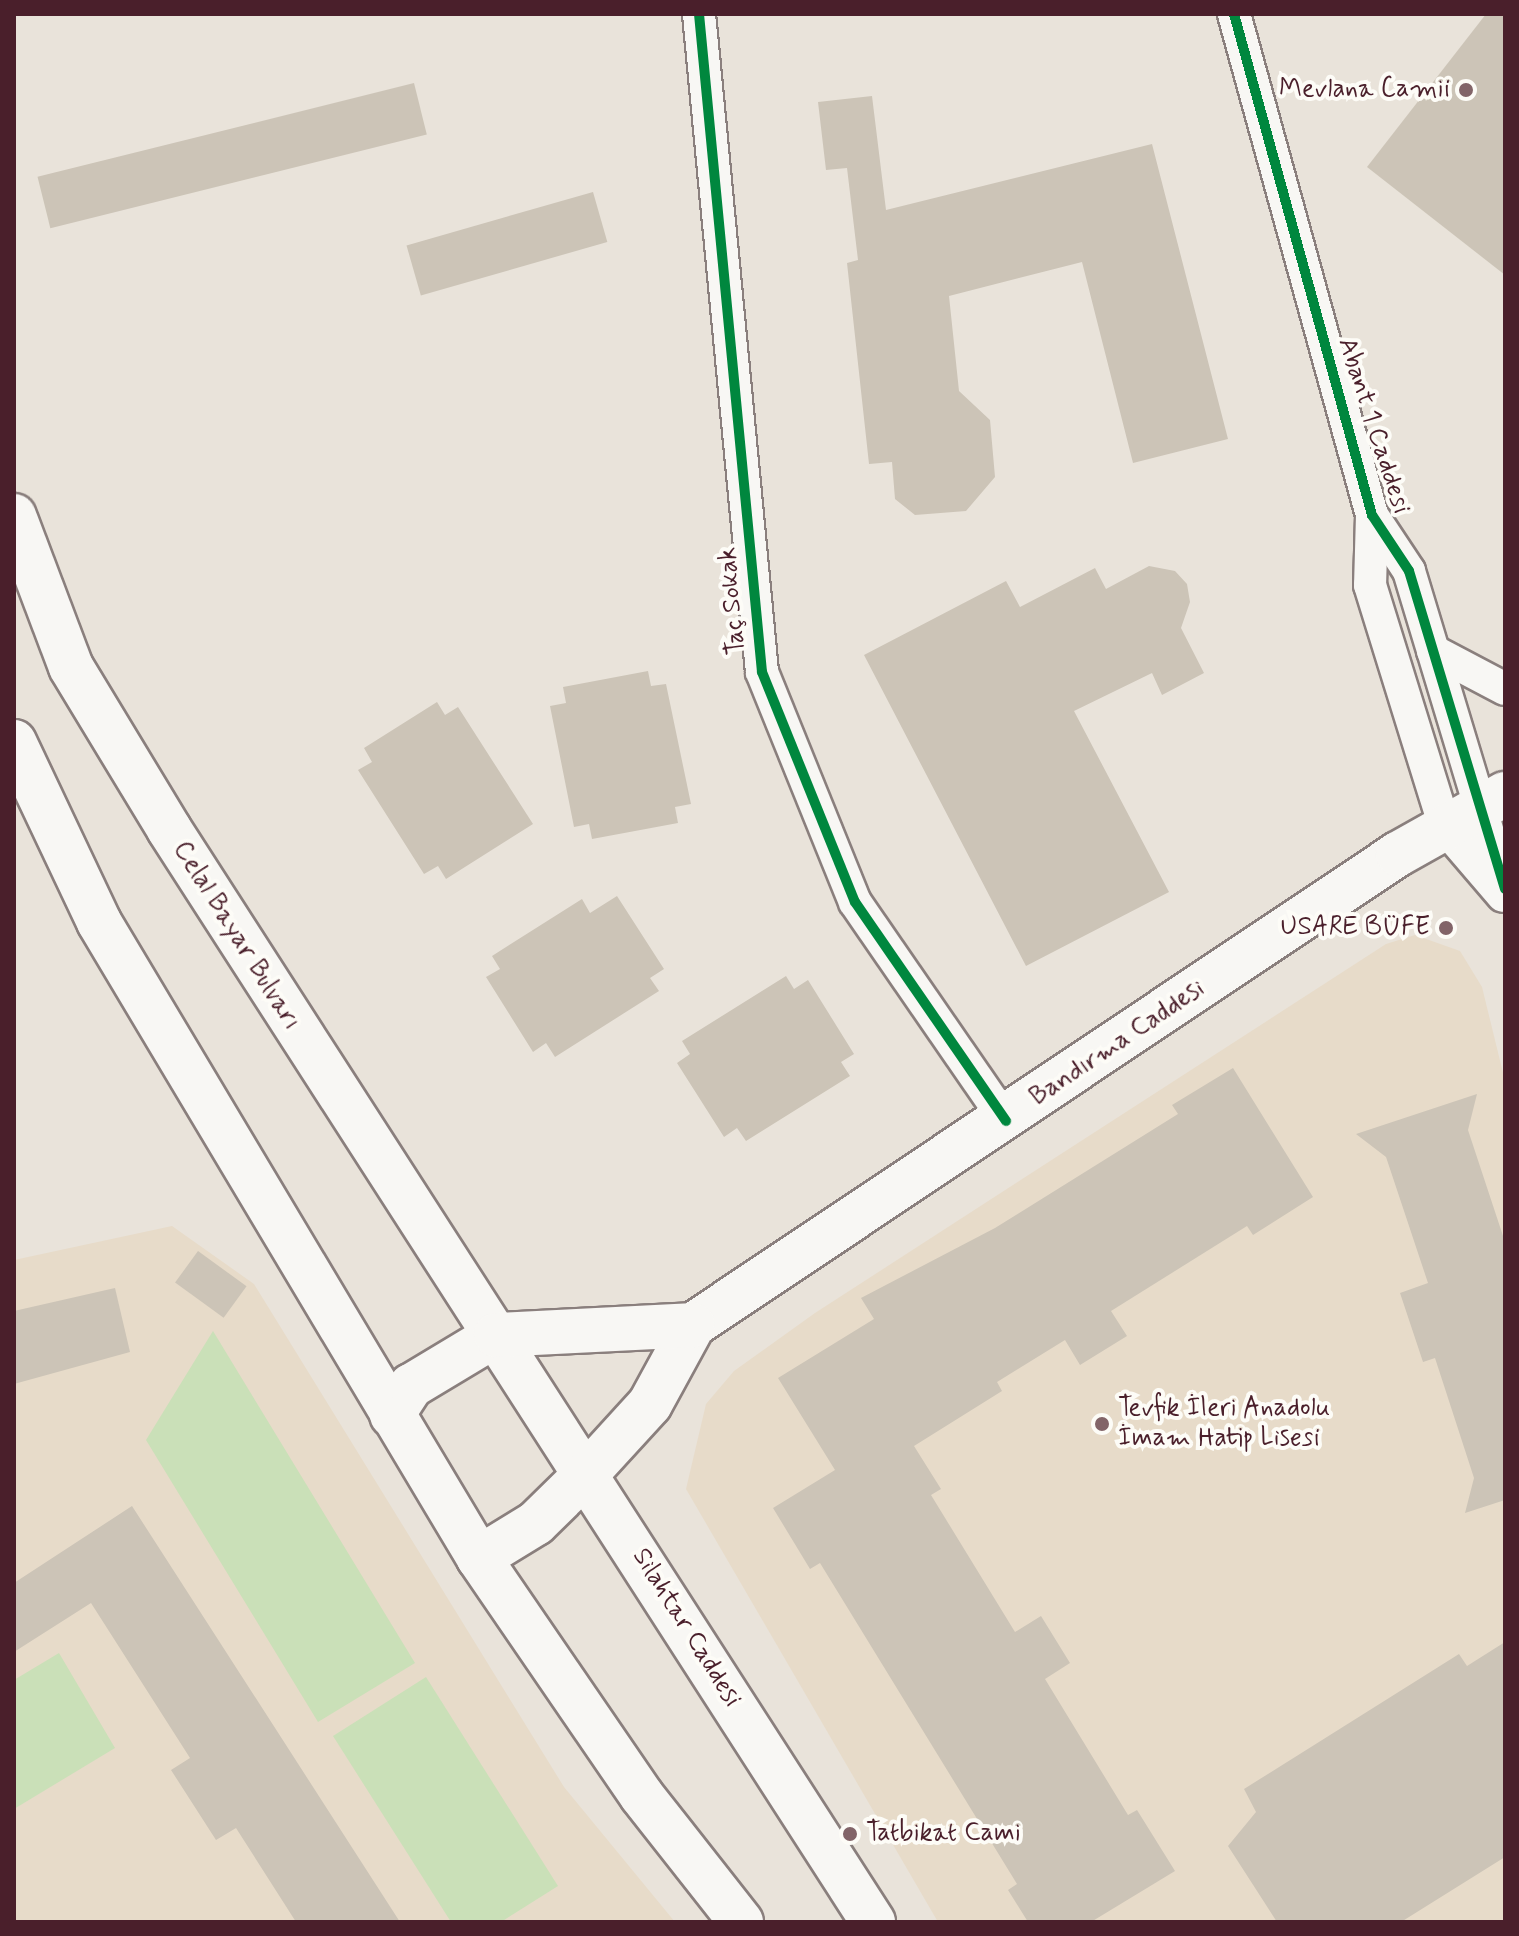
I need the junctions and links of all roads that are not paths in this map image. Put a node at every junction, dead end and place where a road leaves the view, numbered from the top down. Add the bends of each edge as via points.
1 (699, 14) edge
2 (1234, 14) edge
3 (1372, 515) junction
4 (14, 516) edge
5 (1433, 651) junction
6 (1505, 689) edge
7 (14, 742) edge
8 (1477, 810) edge
9 (1505, 889) edge
10 (1505, 898) edge
11 (1006, 1121) junction
12 (693, 1325) junction
13 (496, 1335) junction
14 (392, 1415) junction
15 (587, 1473) junction
16 (479, 1558) junction
17 (741, 1922) edge
18 (873, 1922) edge

1 - 11 street, Taç Sokak via 762,672 855,902
2 - 3 street, Abant 1 Caddesi
3 - 5 street, Abant 1 Caddesi via 1409,571
3 - 8 street, Abant 1 Caddesi via 1370,585
4 - 13 main road, Celal Bayar Bulvarı via 71,667 292,1025
5 - 6 street
5 - 8 street, Abant 1 Caddesi
7 - 14 main road via 99,922
8 - 9 street, Abant 1 Caddesi
8 - 10 street, Abant 1 Caddesi
8 - 11 main road, Bandırma Caddesi
11 - 12 main road, Bandırma Caddesi
12 - 13 main road
12 - 15 main road, Bandırma Caddesi via 650,1404
13 - 14 main road via 411,1386
13 - 15 main road, Silahtar Caddesi
14 - 16 main road
15 - 16 main road, Bandırma Caddesi via 536,1523
15 - 18 main road, Silahtar Caddesi
16 - 17 main road via 642,1796

